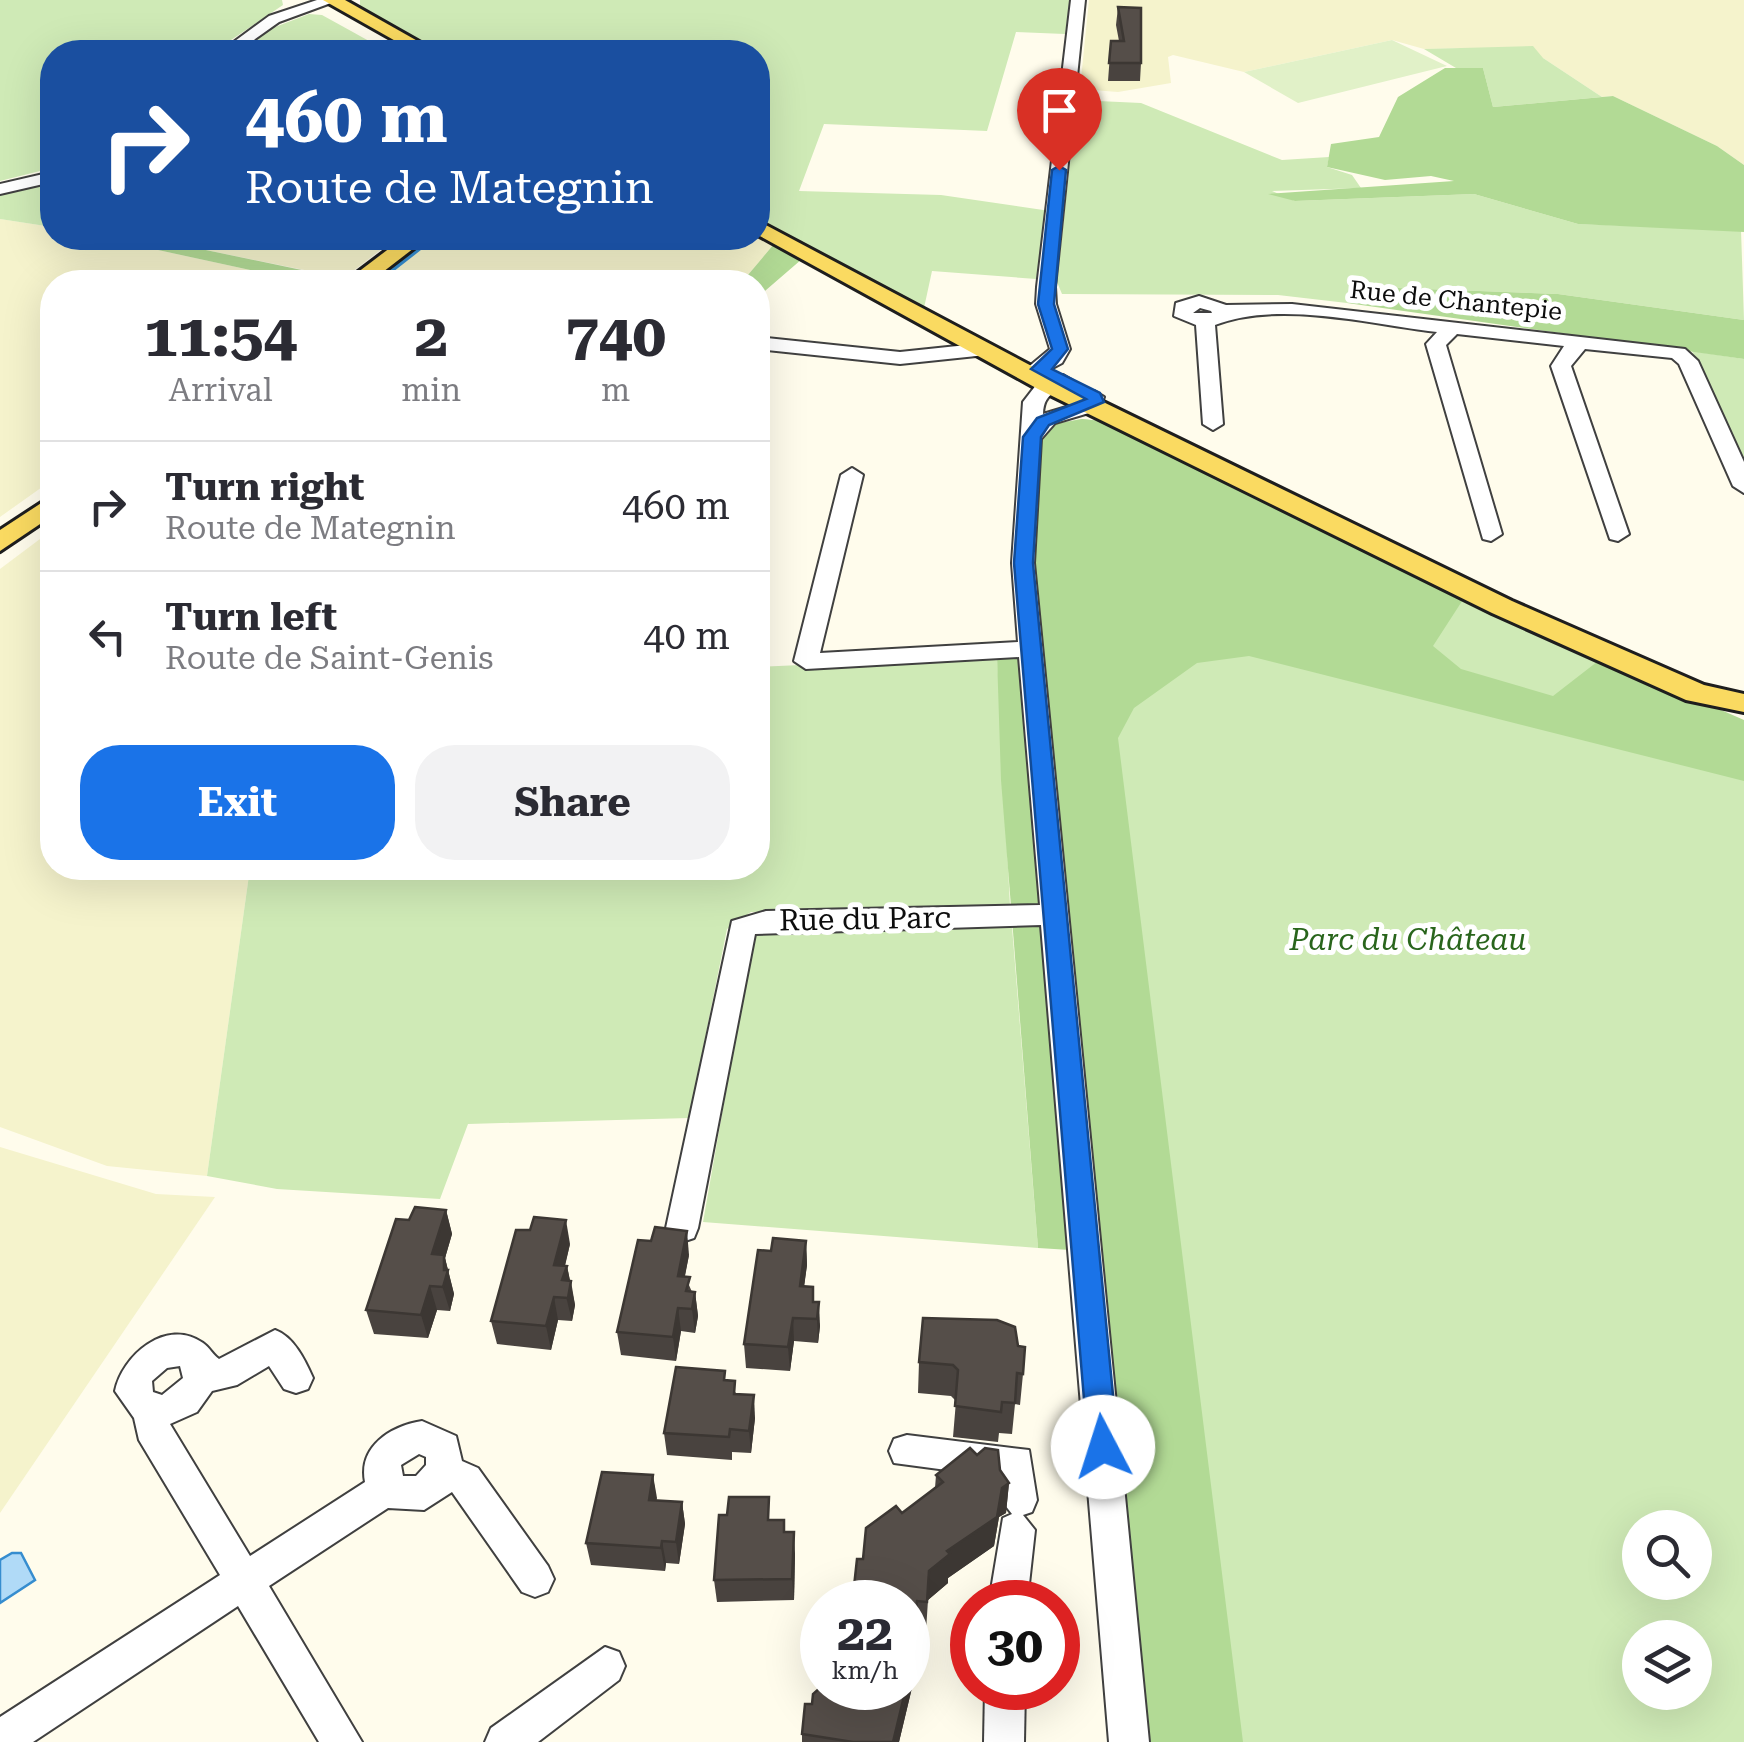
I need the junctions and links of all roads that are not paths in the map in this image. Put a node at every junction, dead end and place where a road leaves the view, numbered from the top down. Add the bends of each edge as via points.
1 (1078, 0) edge
2 (321, 1) edge
3 (244, 40) edge
4 (381, 40) edge
5 (403, 40) edge
6 (40, 179) edge
7 (0, 189) edge
8 (770, 234) edge
9 (398, 250) edge
10 (372, 270) edge
11 (1452, 328) junction
12 (1582, 341) junction
13 (954, 344) junction
14 (770, 345) edge
15 (1045, 377) junction
16 (1093, 401) junction
17 (1213, 424) dead end
18 (1032, 437) junction
19 (852, 475) dead end
20 (1744, 486) edge
21 (40, 513) edge
22 (1491, 534) dead end
23 (1618, 534) dead end
24 (0, 542) edge
25 (1441, 574) junction
26 (1029, 649) junction
27 (1744, 692) edge
28 (1744, 704) edge
29 (1056, 915) junction
30 (682, 1228) edge
31 (202, 1377) junction
32 (296, 1378) dead end
33 (152, 1410) junction
34 (907, 1451) dead end
35 (446, 1471) junction
36 (387, 1488) junction
37 (535, 1579) dead end
38 (243, 1580) junction
39 (1010, 1580) edge
40 (605, 1666) dead end
41 (1005, 1710) edge
42 (0, 1740) edge
43 (342, 1742) edge
44 (505, 1742) edge
45 (1004, 1742) edge
46 (1129, 1742) edge

1 - 15 street via 1046,287 1060,349
2 - 3 street
2 - 4 main road
2 - 5 main road
6 - 7 street
8 - 13 main road
9 - 10 main road
11 - 12 street, Rue de Chantepie
11 - 17 street, Rue de Chantepie via 1292,310 1214,317
11 - 22 street via 1436,344
12 - 20 street, Rue de Chantepie via 1683,356
12 - 23 street via 1562,366
13 - 14 street via 900,358
13 - 15 main road via 986,349
15 - 16 main road
15 - 18 street via 1033,402
16 - 18 street via 1048,419
16 - 25 main road
18 - 26 street via 1024,529
19 - 26 street via 806,661
21 - 24 main road
25 - 27 main road via 1688,679
25 - 28 main road via 1671,682
26 - 29 street
29 - 30 street, Rue du Parc via 766,920 742,928
29 - 46 street
31 - 32 street via 226,1374 275,1346
31 - 33 street via 178,1406
31 - 33 street via 190,1353 168,1352 146,1362 133,1391
33 - 38 street via 152,1429
34 - 39 street via 1016,1462
35 - 36 street via 424,1493 403,1496
35 - 36 street via 442,1448 409,1438 396,1444 382,1466
35 - 37 street via 465,1480
36 - 38 street
38 - 42 street
38 - 43 street
40 - 44 street
41 - 45 street

